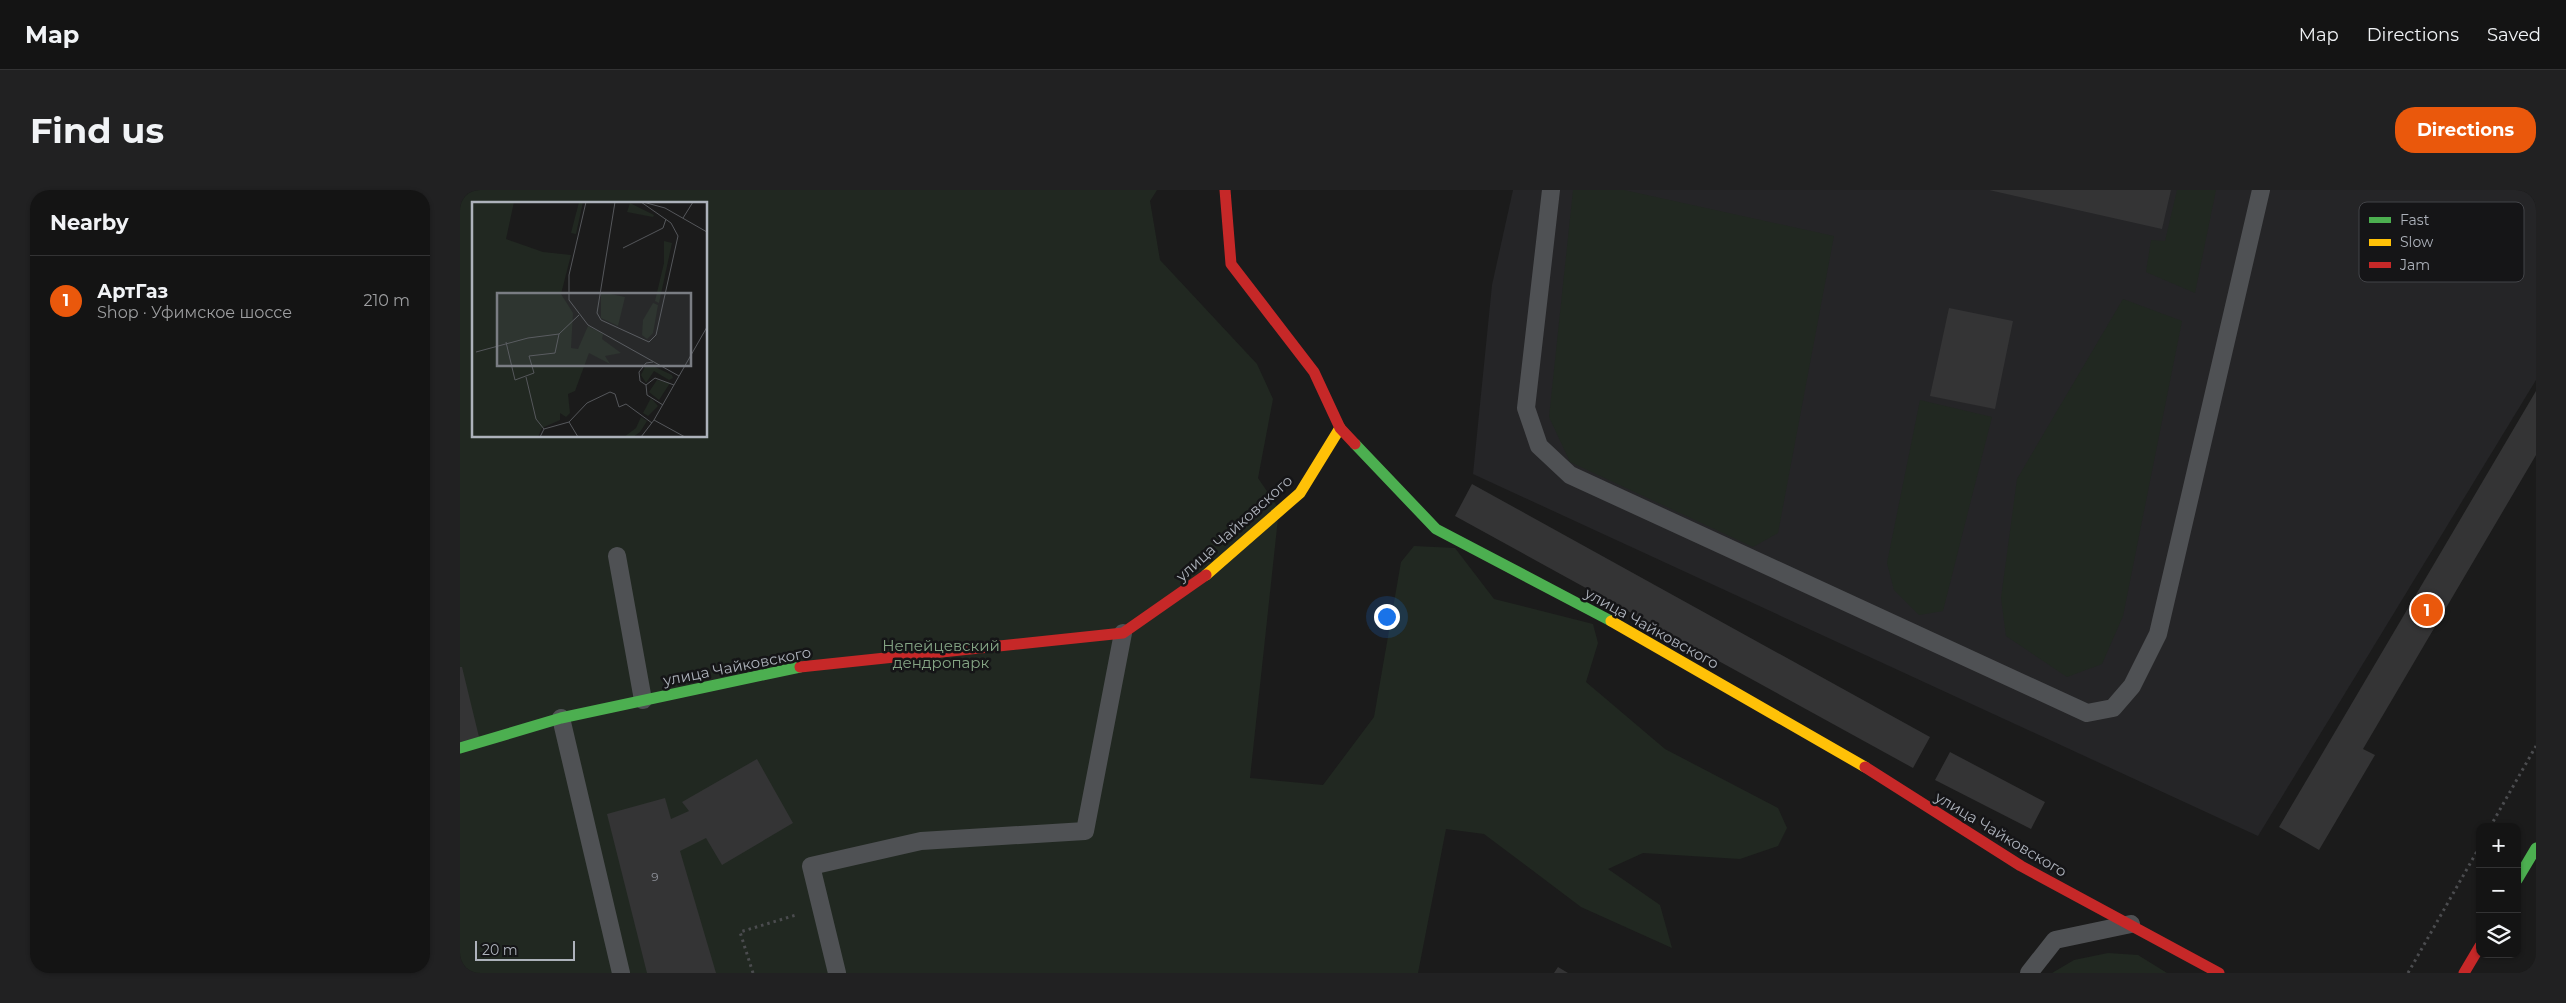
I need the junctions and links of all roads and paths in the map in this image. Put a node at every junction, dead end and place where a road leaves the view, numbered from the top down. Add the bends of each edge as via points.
1 (1225, 190) edge
2 (1552, 190) edge
3 (2261, 190) edge
4 (1340, 428) junction
5 (617, 556) dead end
6 (1123, 633) junction
7 (643, 700) junction
8 (561, 718) junction
9 (2536, 746) edge
10 (460, 748) edge
11 (2492, 823) edge
12 (2536, 848) edge
13 (2476, 853) edge
14 (2521, 873) edge
15 (821, 907) junction
16 (2131, 924) junction
17 (2476, 953) edge
18 (620, 973) edge
19 (753, 973) edge
20 (837, 973) edge
21 (2029, 973) edge
22 (2218, 973) edge
23 (2408, 973) edge
24 (2464, 973) edge

1 - 4 street via 1231,264 1314,372
2 - 3 lane via 1526,408 1540,446 1570,475 2087,713 2113,708 2132,686 2158,634
4 - 6 street, улица Чайковского via 1300,493 1199,582
4 - 16 street, улица Чайковского via 1436,529 1628,630 1840,751 2021,866
5 - 7 lane
6 - 7 street, улица Чайковского via 790,668
6 - 15 lane via 1085,830 921,841 811,866
7 - 8 street, улица Чайковского
8 - 10 street, улица Чайковского
8 - 18 lane
9 - 11 path
12 - 14 street
13 - 23 path
15 - 19 path via 740,932
15 - 20 lane
16 - 21 lane via 2055,940
16 - 22 street, улица Чайковского
17 - 24 street

